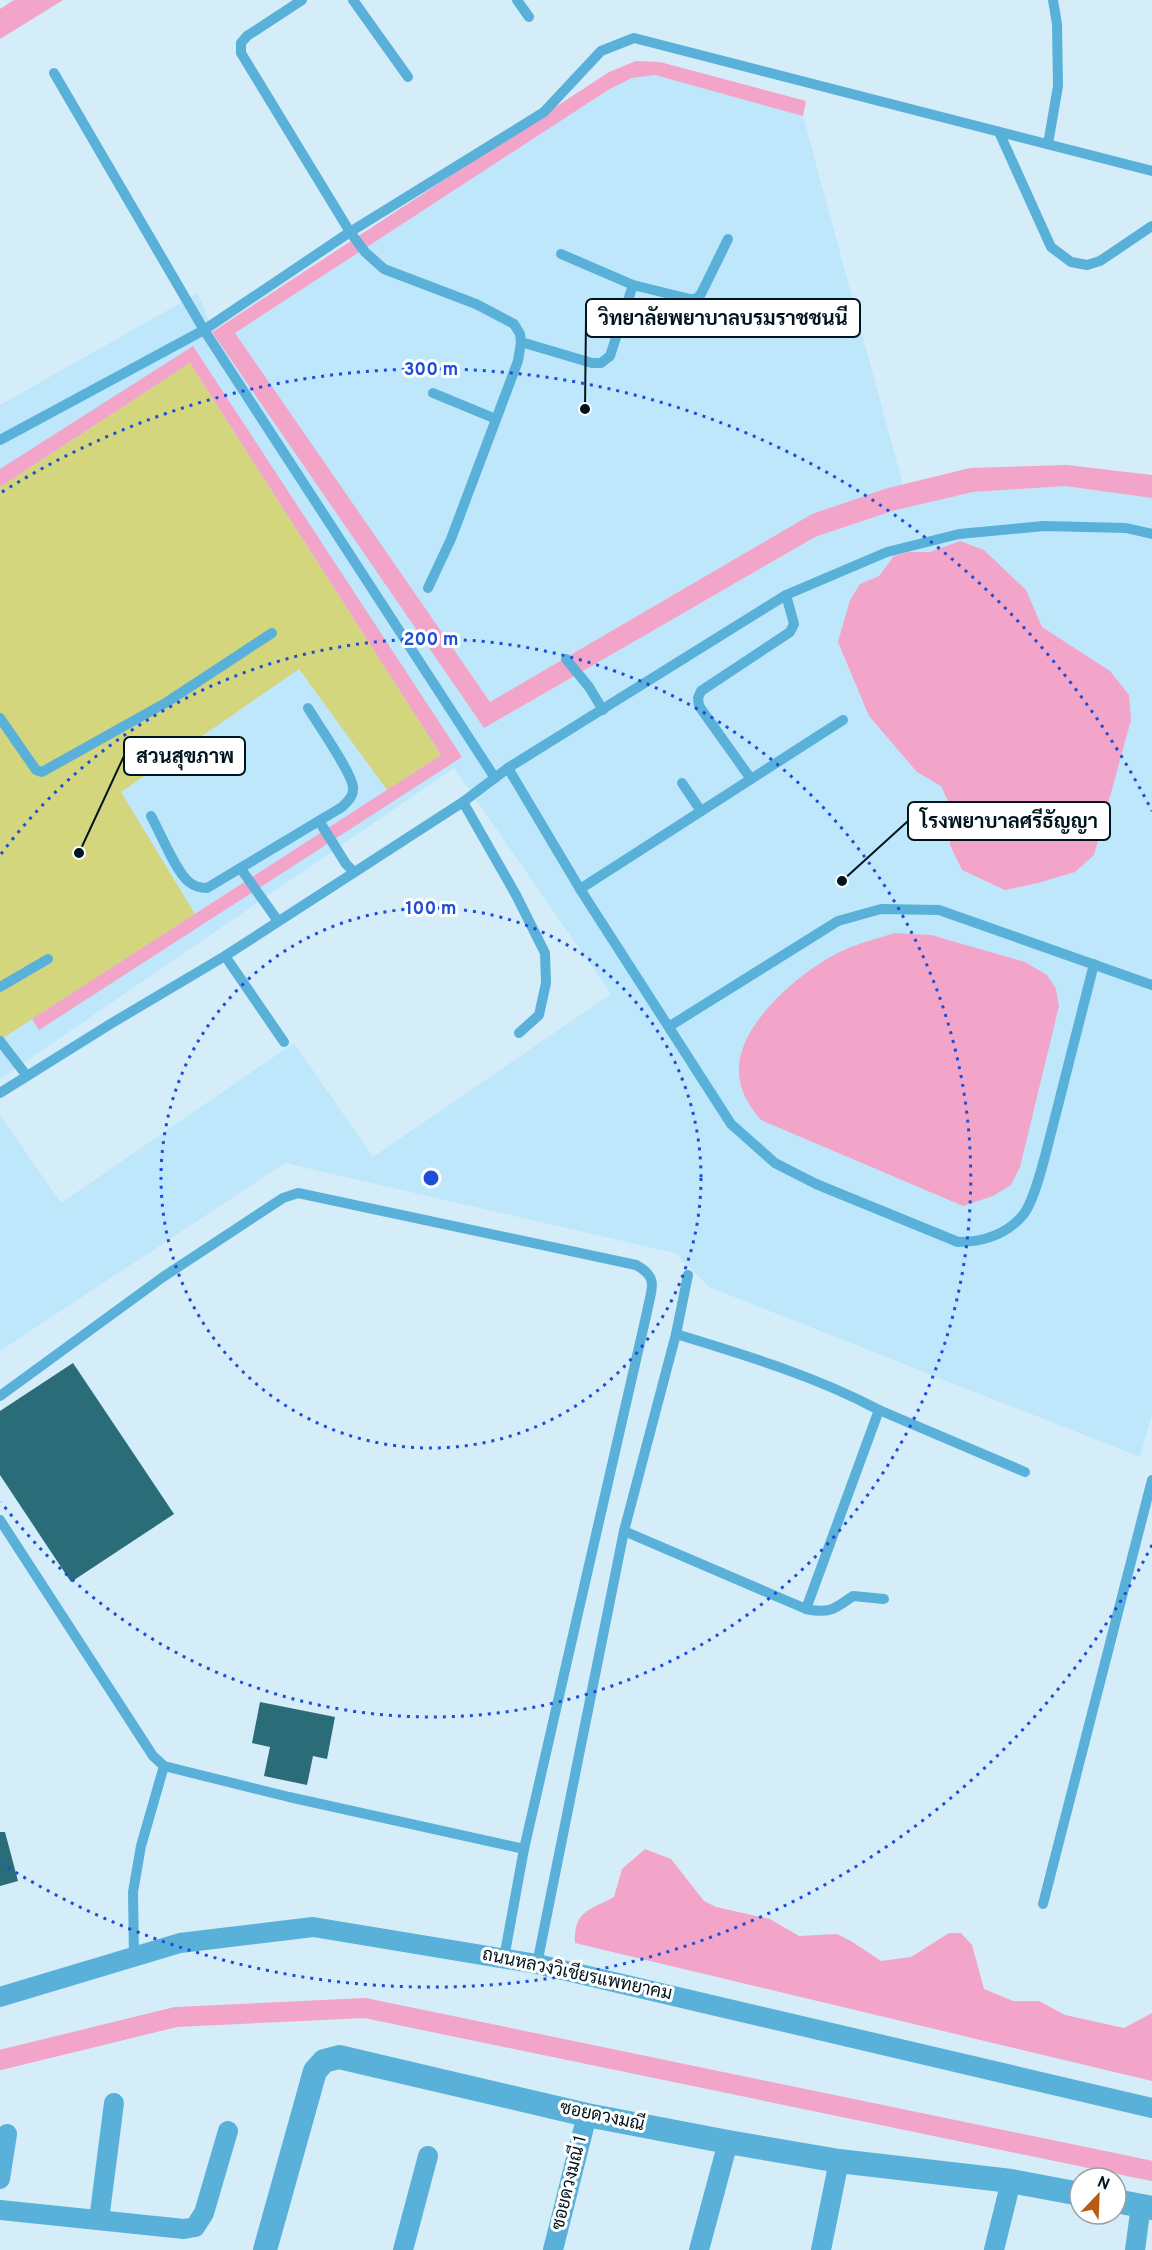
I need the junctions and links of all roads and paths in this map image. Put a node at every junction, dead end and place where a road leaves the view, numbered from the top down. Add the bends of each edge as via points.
1 (302, 0) edge
2 (353, 0) edge
3 (517, 0) edge
4 (1053, 0) edge
5 (529, 17) dead end
6 (54, 73) dead end
7 (408, 77) dead end
8 (999, 132) junction
9 (1048, 144) junction
10 (1152, 171) edge
11 (1152, 226) edge
12 (351, 232) junction
13 (728, 239) dead end
14 (561, 254) dead end
15 (633, 285) junction
16 (204, 330) junction
17 (521, 342) junction
18 (433, 393) dead end
19 (496, 419) junction
20 (0, 440) edge
21 (1152, 534) edge
22 (428, 588) dead end
23 (786, 595) junction
24 (272, 633) dead end
25 (566, 658) dead end
26 (601, 706) junction
27 (308, 708) dead end
28 (0, 718) edge
29 (843, 720) dead end
30 (508, 768) junction
31 (495, 778) junction
32 (751, 779) junction
33 (682, 783) dead end
34 (463, 802) junction
35 (701, 811) junction
36 (151, 816) dead end
37 (320, 824) junction
38 (354, 872) junction
39 (244, 873) junction
40 (580, 889) junction
41 (278, 921) junction
42 (225, 956) junction
43 (48, 958) dead end
44 (1094, 964) junction
45 (1152, 985) edge
46 (0, 987) edge
47 (670, 1026) junction
48 (519, 1033) dead end
49 (0, 1041) edge
50 (284, 1042) dead end
51 (27, 1076) junction
52 (0, 1093) edge
53 (688, 1275) dead end
54 (676, 1334) junction
55 (0, 1396) edge
56 (879, 1410) junction
57 (1025, 1472) dead end
58 (1152, 1480) edge
59 (0, 1520) edge
60 (624, 1531) junction
61 (884, 1599) dead end
62 (806, 1609) junction
63 (164, 1766) junction
64 (524, 1849) junction
65 (1043, 1904) dead end
66 (134, 1956) junction
67 (504, 1958) junction
68 (537, 1964) junction
69 (0, 1997) edge
70 (114, 2103) dead end
71 (1152, 2108) edge
72 (587, 2115) junction
73 (228, 2132) dead end
74 (7, 2134) dead end
75 (728, 2142) junction
76 (428, 2156) dead end
77 (839, 2161) junction
78 (0, 2180) edge
79 (1011, 2181) junction
80 (1068, 2192) edge
81 (1128, 2203) edge
82 (1147, 2206) edge
83 (0, 2210) edge
84 (99, 2220) junction
85 (265, 2250) edge
86 (403, 2250) edge
87 (553, 2250) edge
88 (699, 2250) edge
89 (821, 2250) edge
90 (994, 2250) edge
91 (1135, 2250) edge

1 - 12 lane via 247,36 241,53
2 - 7 lane
3 - 5 lane
4 - 9 lane via 1058,86
6 - 16 lane
8 - 9 lane
8 - 11 lane via 1051,248 1071,261 1086,265 1100,261
8 - 12 lane via 634,38 601,51 544,111
9 - 10 lane
12 - 16 lane
12 - 17 lane via 384,269 476,304 514,324
13 - 15 lane via 696,299
14 - 15 lane
15 - 17 lane via 609,357 601,363
16 - 20 lane
16 - 31 lane
17 - 19 lane via 518,361
18 - 19 lane
19 - 22 lane via 451,539
21 - 23 lane via 1126,528 1044,526 959,534 887,552
23 - 26 lane
23 - 32 lane via 794,624 790,632 701,692 698,698 699,706
24 - 28 lane via 167,702 42,772 36,770
25 - 26 lane
26 - 30 lane
27 - 37 lane via 353,786 350,799
29 - 32 lane
30 - 31 lane
30 - 40 lane
31 - 34 lane
32 - 35 lane
33 - 35 lane
34 - 38 lane
34 - 48 lane via 545,954 546,983 539,1015
35 - 40 lane
36 - 39 lane via 189,882 207,888
37 - 38 lane
37 - 39 lane
38 - 41 lane
39 - 41 lane
40 - 47 lane
41 - 42 lane
42 - 50 lane
42 - 51 lane
43 - 46 lane
44 - 45 lane
44 - 47 lane via 939,910 881,909 838,921
44 - 47 lane via 1041,1172 1026,1213 996,1236 978,1242 958,1242 816,1184 775,1163 731,1124
49 - 51 lane
51 - 52 lane
53 - 54 lane
54 - 56 lane via 768,1362
54 - 60 lane
55 - 64 lane via 163,1277 283,1198 298,1193 636,1265 648,1272 653,1282 647,1312
56 - 57 lane
56 - 62 lane
58 - 65 lane
59 - 63 lane via 153,1756
60 - 62 lane
60 - 68 lane
61 - 62 lane via 853,1596 834,1610
63 - 64 lane
63 - 66 lane via 141,1846 133,1892
64 - 67 lane
66 - 67 street, ถนนหลวงวิเชียรแพทยาคม via 180,1943 313,1927
66 - 69 street, ถนนหลวงวิเชียรแพทยาคม
67 - 68 street, ถนนหลวงวิเชียรแพทยาคม
68 - 71 street, ถนนหลวงวิเชียรแพทยาคม
70 - 84 street
72 - 75 street, ซอยดวงมณี
72 - 85 street, ซอยดวงมณี via 339,2057 324,2061 315,2071
72 - 87 street, ซอยดวงมณี 1
73 - 84 street via 204,2213 195,2227
74 - 78 street
75 - 77 street, ซอยดวงมณี
75 - 88 street
76 - 86 street
77 - 79 street, ซอยดวงมณี
77 - 89 street
79 - 80 street, ซอยดวงมณี
79 - 90 street
81 - 82 street
82 - 91 street
83 - 84 street

